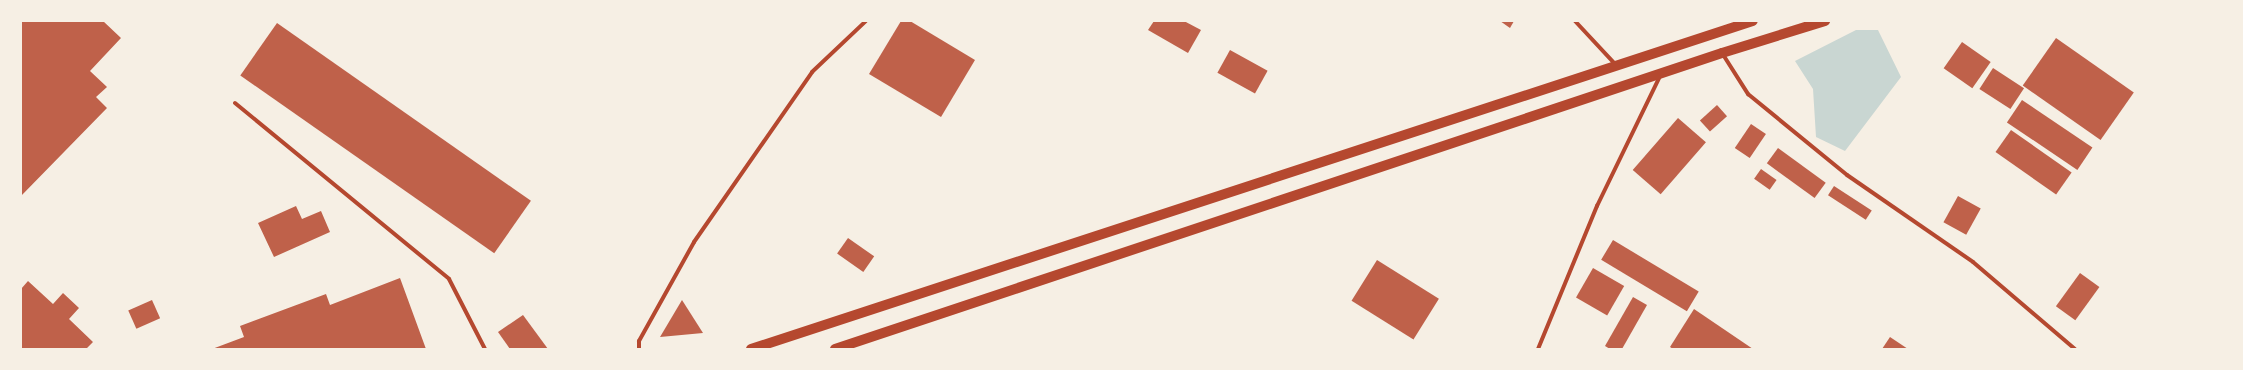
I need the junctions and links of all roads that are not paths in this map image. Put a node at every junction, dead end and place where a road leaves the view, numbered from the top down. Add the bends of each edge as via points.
1 (866, 21) edge
2 (1575, 21) edge
3 (1753, 21) edge
4 (1825, 21) edge
5 (1722, 53) junction
6 (1615, 65) junction
7 (1661, 74) junction
8 (235, 103) dead end
9 (485, 349) edge
10 (639, 349) edge
11 (751, 349) edge
12 (835, 349) edge
13 (1538, 349) edge
14 (2075, 349) edge

1 - 10 street via 812,72 694,242 639,341
2 - 6 street
3 - 6 main road
4 - 5 main road
5 - 7 main road
5 - 14 street via 1748,94 1847,175 1973,262
6 - 11 main road
7 - 12 main road
7 - 13 street via 1596,206
8 - 9 street via 449,279

